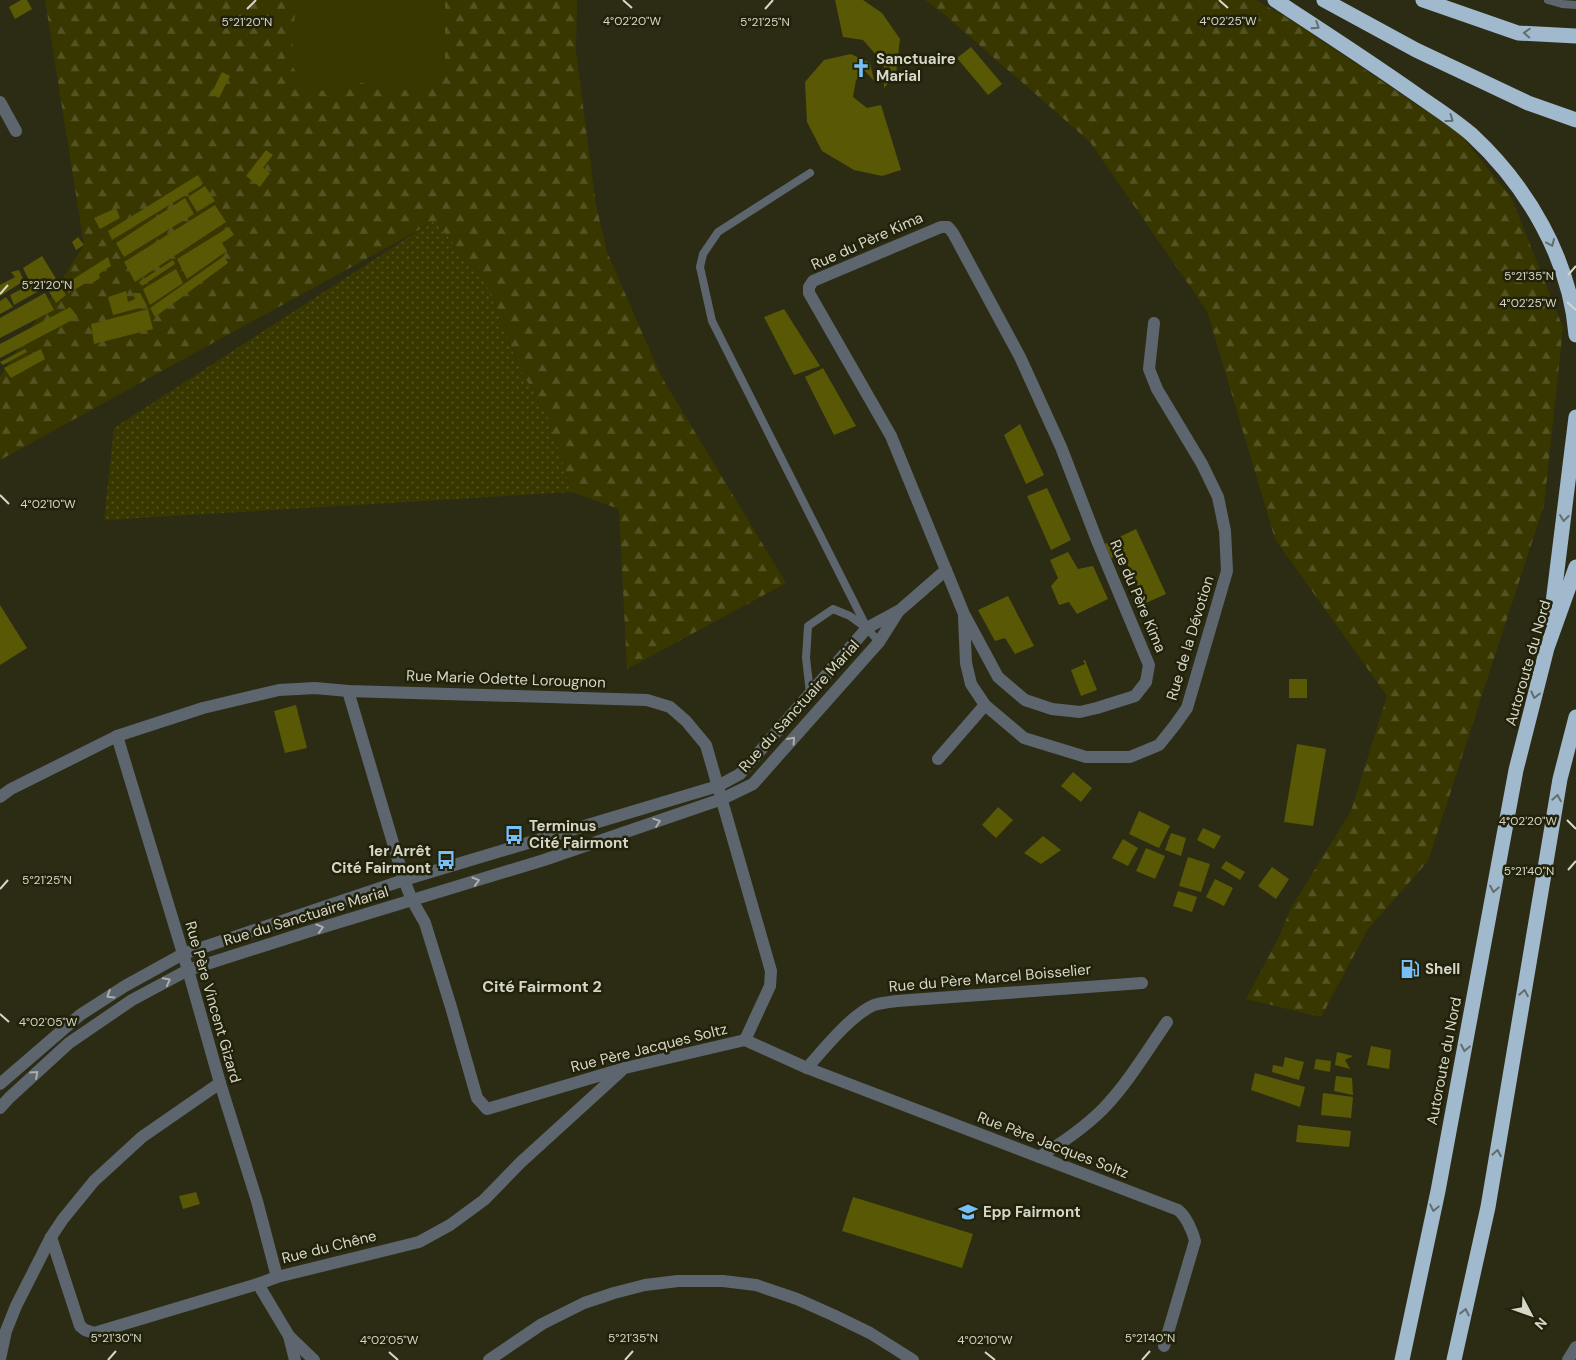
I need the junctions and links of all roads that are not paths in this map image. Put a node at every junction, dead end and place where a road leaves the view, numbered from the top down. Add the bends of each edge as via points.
1 (1275, 0) edge
2 (1324, 0) edge
3 (1423, 0) edge
4 (1548, 0) edge
5 (1576, 5) edge
6 (1576, 36) edge
7 (0, 102) edge
8 (1576, 120) edge
9 (16, 131) dead end
10 (810, 173) dead end
11 (1154, 323) dead end
12 (1576, 335) edge
13 (1576, 417) edge
14 (1576, 567) edge
15 (946, 570) junction
16 (900, 610) junction
17 (964, 614) junction
18 (867, 628) junction
19 (879, 642) junction
20 (1547, 648) junction
21 (348, 691) junction
22 (810, 693) junction
23 (985, 705) junction
24 (1576, 718) edge
25 (117, 736) junction
26 (938, 758) dead end
27 (718, 786) junction
28 (0, 797) edge
29 (722, 799) junction
30 (540, 840) junction
31 (544, 860) junction
32 (404, 880) junction
33 (412, 900) junction
34 (183, 954) junction
35 (188, 970) junction
36 (1142, 982) dead end
37 (1167, 1022) dead end
38 (745, 1040) junction
39 (624, 1068) junction
40 (807, 1068) junction
41 (220, 1083) junction
42 (0, 1084) edge
43 (0, 1108) edge
44 (1039, 1157) junction
45 (51, 1237) junction
46 (277, 1277) junction
47 (258, 1284) junction
48 (289, 1336) junction
49 (1164, 1346) dead end
50 (1576, 1347) edge
51 (0, 1358) edge
52 (493, 1358) edge
53 (295, 1360) edge
54 (314, 1360) edge
55 (913, 1360) edge
56 (1402, 1360) edge
57 (1454, 1360) edge
58 (1568, 1360) edge

1 -> 12 highway via 1369,61 1471,134 1502,167 1527,199 1550,239 1566,281
2 - 8 highway via 1416,50 1528,103
6 -> 3 highway via 1518,33
4 - 5 lane
7 - 9 street
10 - 18 lane via 718,232 703,254 700,267 712,321
11 - 23 street, Rue de la Dévotion via 1148,369 1218,497 1225,531 1227,571 1187,708 1159,745 1130,757 1086,757 1024,738
13 -> 20 highway
14 - 20 highway, Autoroute du Nord
15 - 16 street, Rue du Sanctuaire Marial
15 - 17 street, Rue du Père Kima
15 - 17 street, Rue du Père Kima via 891,436 809,293 813,280 940,227 948,227 953,233 1020,357 1057,438 1149,665 1146,682 1135,696 1080,712 1052,709 1025,700 998,677
16 - 18 street, Rue du Sanctuaire Marial
16 - 19 street, Rue du Sanctuaire Marial
17 - 23 street, Rue de la Dévotion via 966,663 971,684
18 - 19 lane
18 - 22 street, Rue du Sanctuaire Marial
18 - 22 lane via 833,609 808,626 806,658
29 -> 19 street, Rue du Sanctuaire Marial via 753,784
20 -> 56 highway, Autoroute du Nord via 1516,770 1438,1192
21 - 25 street, Rue Marie Odette Lorougnon via 315,688 279,690 203,708
21 - 27 street, Rue Marie Odette Lorougnon via 648,700 670,707 706,745
21 - 32 street, Rue Père Jacques Soltz
22 - 27 street, Rue du Sanctuaire Marial via 740,774
23 - 26 street
57 -> 24 highway via 1488,1207 1560,779
25 - 28 street, Rue Marie Odette Lorougnon
25 - 34 street, Rue Père Vincent Gizard
27 - 29 street, Rue Marie Odette Lorougnon
27 - 30 street, Rue du Sanctuaire Marial
31 -> 29 street, Rue du Sanctuaire Marial
29 - 38 street, Rue Marie Odette Lorougnon via 771,971 770,986
30 - 31 street
30 - 32 street, Rue du Sanctuaire Marial
33 -> 31 street, Rue du Sanctuaire Marial
32 - 33 street, Rue Père Jacques Soltz
32 - 34 street, Rue du Sanctuaire Marial
35 -> 33 street, Rue du Sanctuaire Marial
33 - 39 street, Rue Père Jacques Soltz via 424,924 477,1098 487,1109
34 - 35 street, Rue Père Vincent Gizard
34 -> 42 street, Rue du Sanctuaire Marial via 124,986 80,1015
35 - 41 street, Rue Père Vincent Gizard
43 -> 35 street, Rue du Sanctuaire Marial via 69,1043 132,1000
36 - 40 street, Rue du Père Marcel Boisselier via 874,1005 857,1016
37 - 44 street via 1104,1109 1072,1137
38 - 39 street, Rue Père Jacques Soltz
38 - 40 street, Rue Père Jacques Soltz
39 - 46 street, Rue du Chêne via 484,1200 450,1225 419,1242
40 - 44 street, Rue Père Jacques Soltz
41 - 45 street via 142,1137 94,1181
41 - 46 street, Rue Père Vincent Gizard
44 - 49 street, Rue Père Jacques Soltz via 1182,1213 1195,1242
45 - 47 street, Rue du Chêne via 80,1326 94,1333
45 - 51 street via 16,1306
46 - 47 street, Rue du Chêne
47 - 48 street
48 - 53 street
48 - 54 street
50 - 58 street
52 - 55 street via 542,1324 614,1292 678,1281 723,1281 756,1285 797,1299 870,1333

